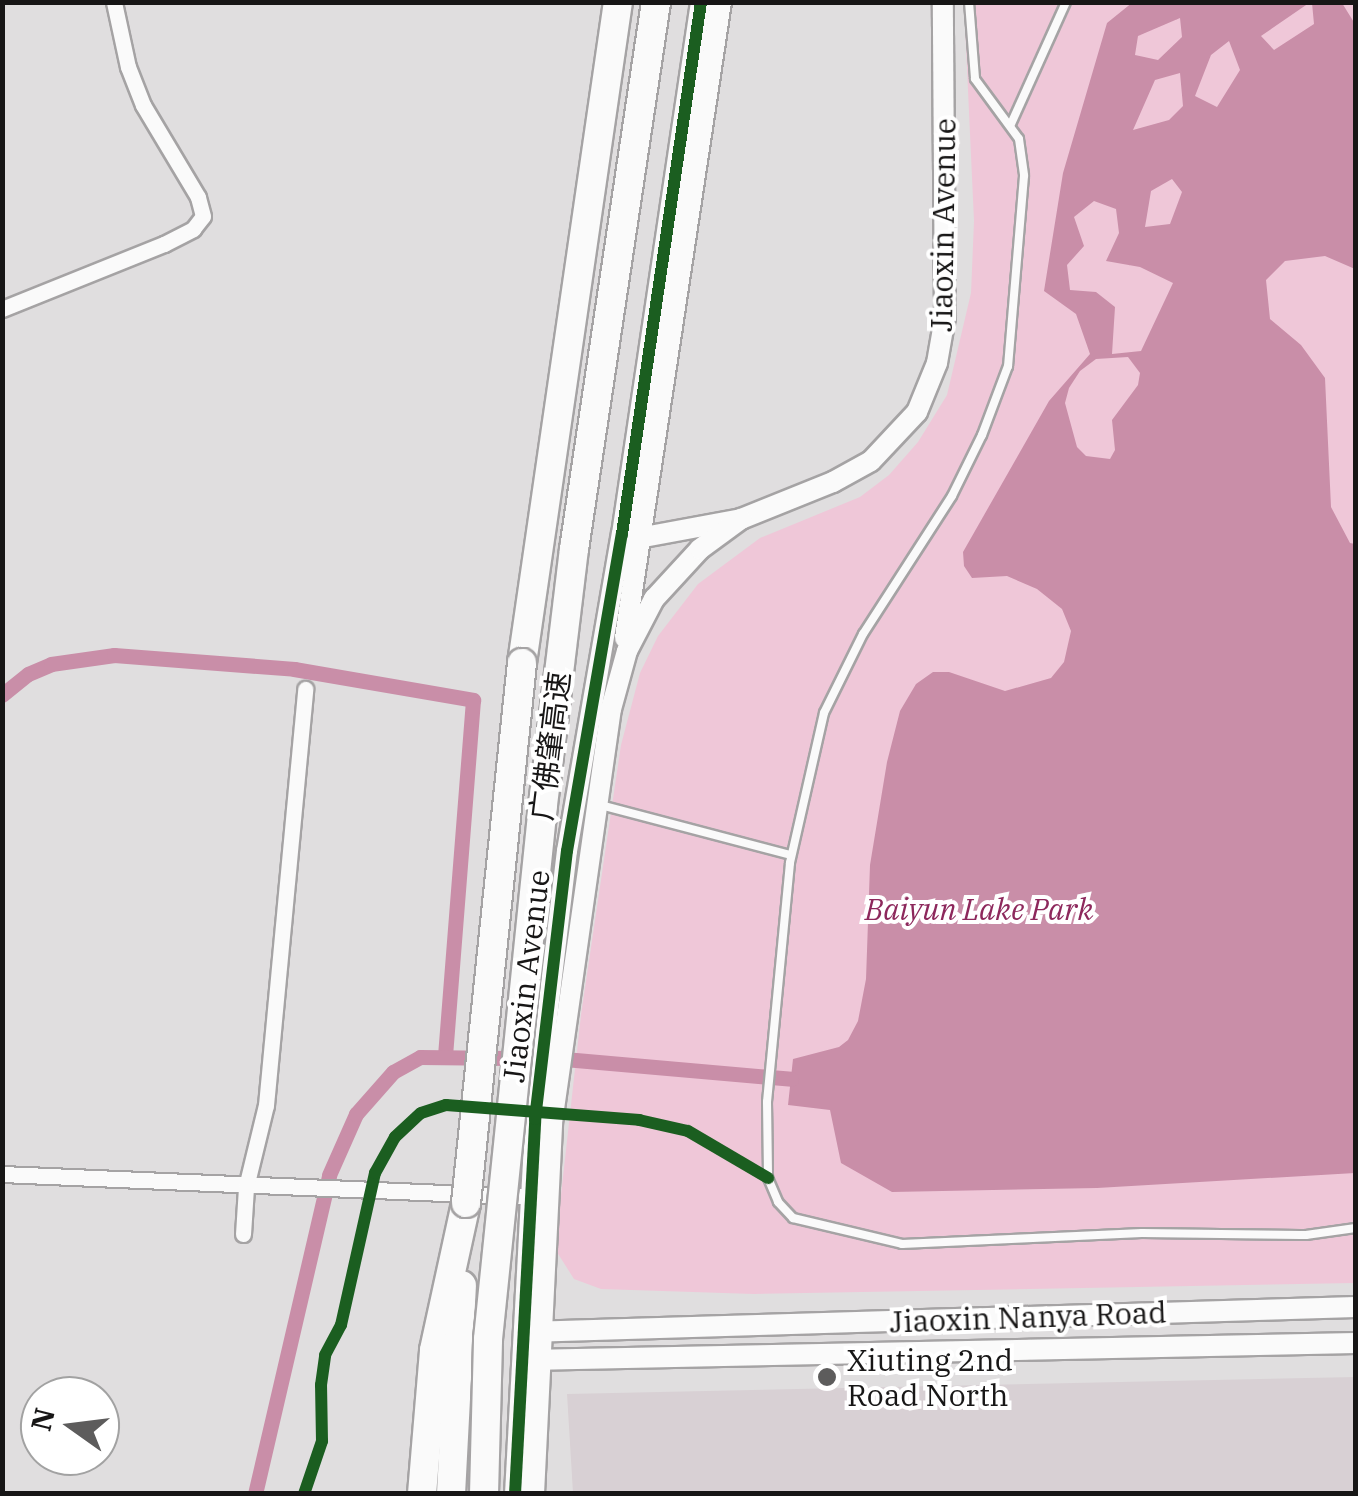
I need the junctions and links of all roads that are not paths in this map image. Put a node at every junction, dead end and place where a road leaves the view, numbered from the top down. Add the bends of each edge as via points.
1 (114, 2) edge
2 (618, 2) edge
3 (656, 2) edge
4 (701, 2) edge
5 (721, 2) edge
6 (943, 2) edge
7 (969, 2) edge
8 (1066, 2) edge
9 (1011, 124) junction
10 (2, 308) edge
11 (741, 520) junction
12 (633, 535) junction
13 (305, 689) dead end
14 (601, 708) junction
15 (596, 804) junction
16 (791, 855) junction
17 (557, 1008) junction
18 (2, 1174) edge
19 (246, 1187) junction
20 (538, 1197) junction
21 (466, 1204) junction
22 (1356, 1228) edge
23 (243, 1234) dead end
24 (1356, 1307) edge
25 (530, 1332) junction
26 (1356, 1343) edge
27 (529, 1360) junction
28 (422, 1494) edge
29 (451, 1494) edge
30 (484, 1494) edge
31 (515, 1494) edge
32 (534, 1494) edge

1 - 10 street via 143,105 203,216 164,244
2 - 21 highway, 广佛肇高速, bridge via 522,663
3 - 30 highway, 广佛肇高速, bridge via 574,548 543,805 488,1339
4 - 12 street via 654,305
5 - 12 street
6 - 11 street, Jiaoxin Avenue via 946,317 929,387 906,427 871,461
7 - 9 lane via 975,78
8 - 9 lane
9 - 16 lane via 1024,176 1008,366 952,496 863,634 824,713
11 - 12 street, Jiaoxin Avenue
11 - 14 street, Jiaoxin Avenue via 700,549 654,599
12 - 14 street
13 - 19 street via 266,1105
14 - 15 street, Jiaoxin Avenue
14 - 17 street, Jiaoxin Avenue via 567,851
15 - 16 lane
15 - 17 street, Jiaoxin Avenue
16 - 22 lane via 767,1102 768,1178 794,1218 902,1244
17 - 20 street, Jiaoxin Avenue
18 - 19 street
19 - 20 street
19 - 23 street
20 - 25 street, Jiaoxin Avenue
21 - 28 highway via 434,1350
21 - 29 highway, 广佛肇高速
24 - 25 street, Jiaoxin Nanya Road
25 - 27 street, Jiaoxin Avenue
26 - 27 street, Jiaoxin Nanya Road
27 - 31 street, Jiaoxin Avenue
27 - 32 street, Jiaoxin Avenue

